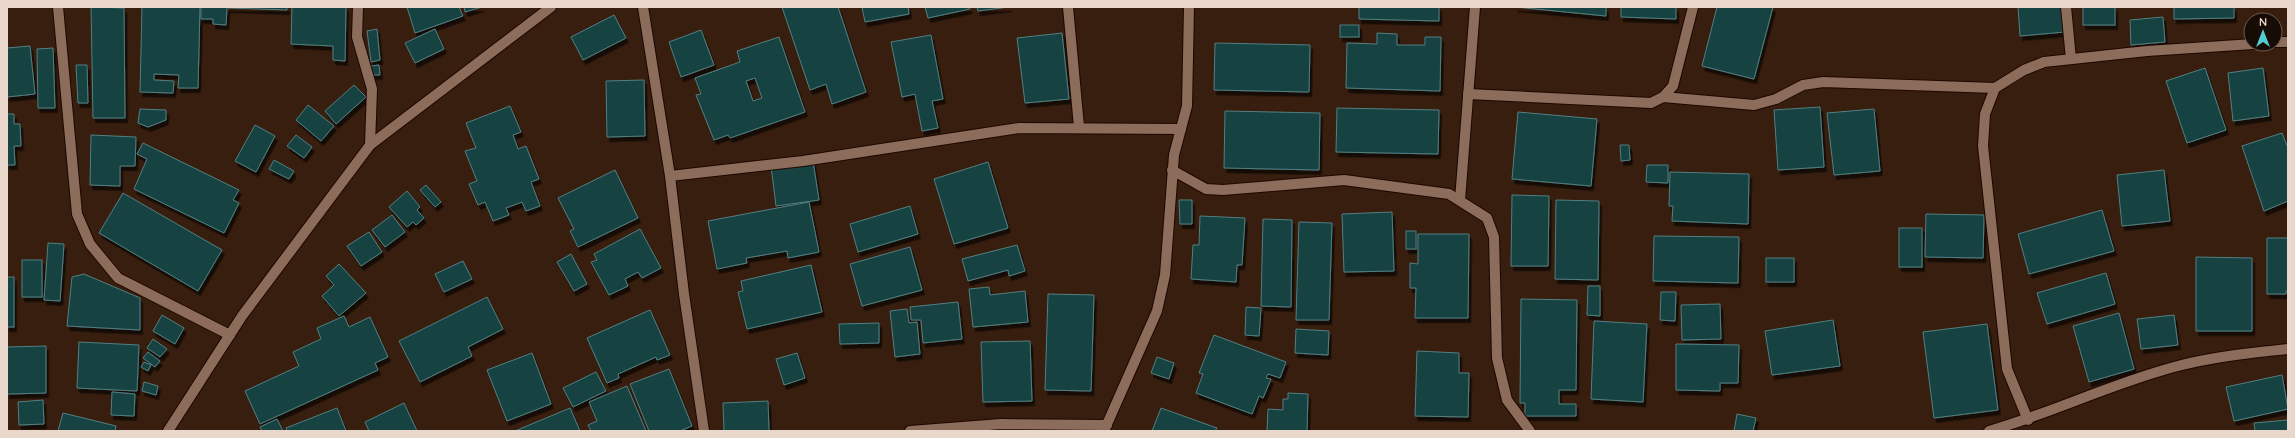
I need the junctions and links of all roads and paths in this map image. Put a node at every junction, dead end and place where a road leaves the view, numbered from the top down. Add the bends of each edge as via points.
1 (58, 7) edge
2 (358, 7) edge
3 (551, 7) edge
4 (643, 7) edge
5 (1068, 7) edge
6 (1189, 7) edge
7 (1475, 7) edge
8 (1693, 7) edge
9 (2066, 7) edge
10 (2243, 45) edge
11 (2071, 59) junction
12 (1995, 88) junction
13 (1468, 94) junction
14 (1663, 97) junction
15 (1079, 127) junction
16 (1181, 128) junction
17 (370, 146) junction
18 (1172, 170) junction
19 (670, 176) junction
20 (1460, 200) junction
21 (230, 335) junction
22 (2288, 349) edge
23 (2028, 420) junction
24 (1105, 428) edge
25 (168, 431) edge
26 (704, 431) edge
27 (910, 431) edge
28 (1530, 431) edge
29 (1989, 431) edge

1 - 21 street via 77,214 90,244 118,278
2 - 17 street via 357,38 372,89
3 - 17 street
4 - 19 street
5 - 15 street
6 - 16 street via 1187,106
7 - 13 street
8 - 14 street via 1673,86
9 - 11 street
10 - 11 street
11 - 12 street via 2044,62 2024,70
12 - 14 street via 1830,82 1802,85 1776,99 1754,105
12 - 23 street via 1985,114 1982,146 2008,369
13 - 14 street via 1642,103 1652,103
13 - 20 street
15 - 16 street
15 - 19 street via 1019,128 803,161
16 - 18 street
17 - 21 street
18 - 20 street via 1206,189 1223,190 1344,180 1449,194
18 - 24 street via 1165,275 1157,311
19 - 26 street
20 - 28 street via 1487,218 1494,236 1499,366 1507,400
21 - 25 street
22 - 23 street via 2226,355 2173,367 2123,383
23 - 29 street
24 - 27 street via 1001,424

